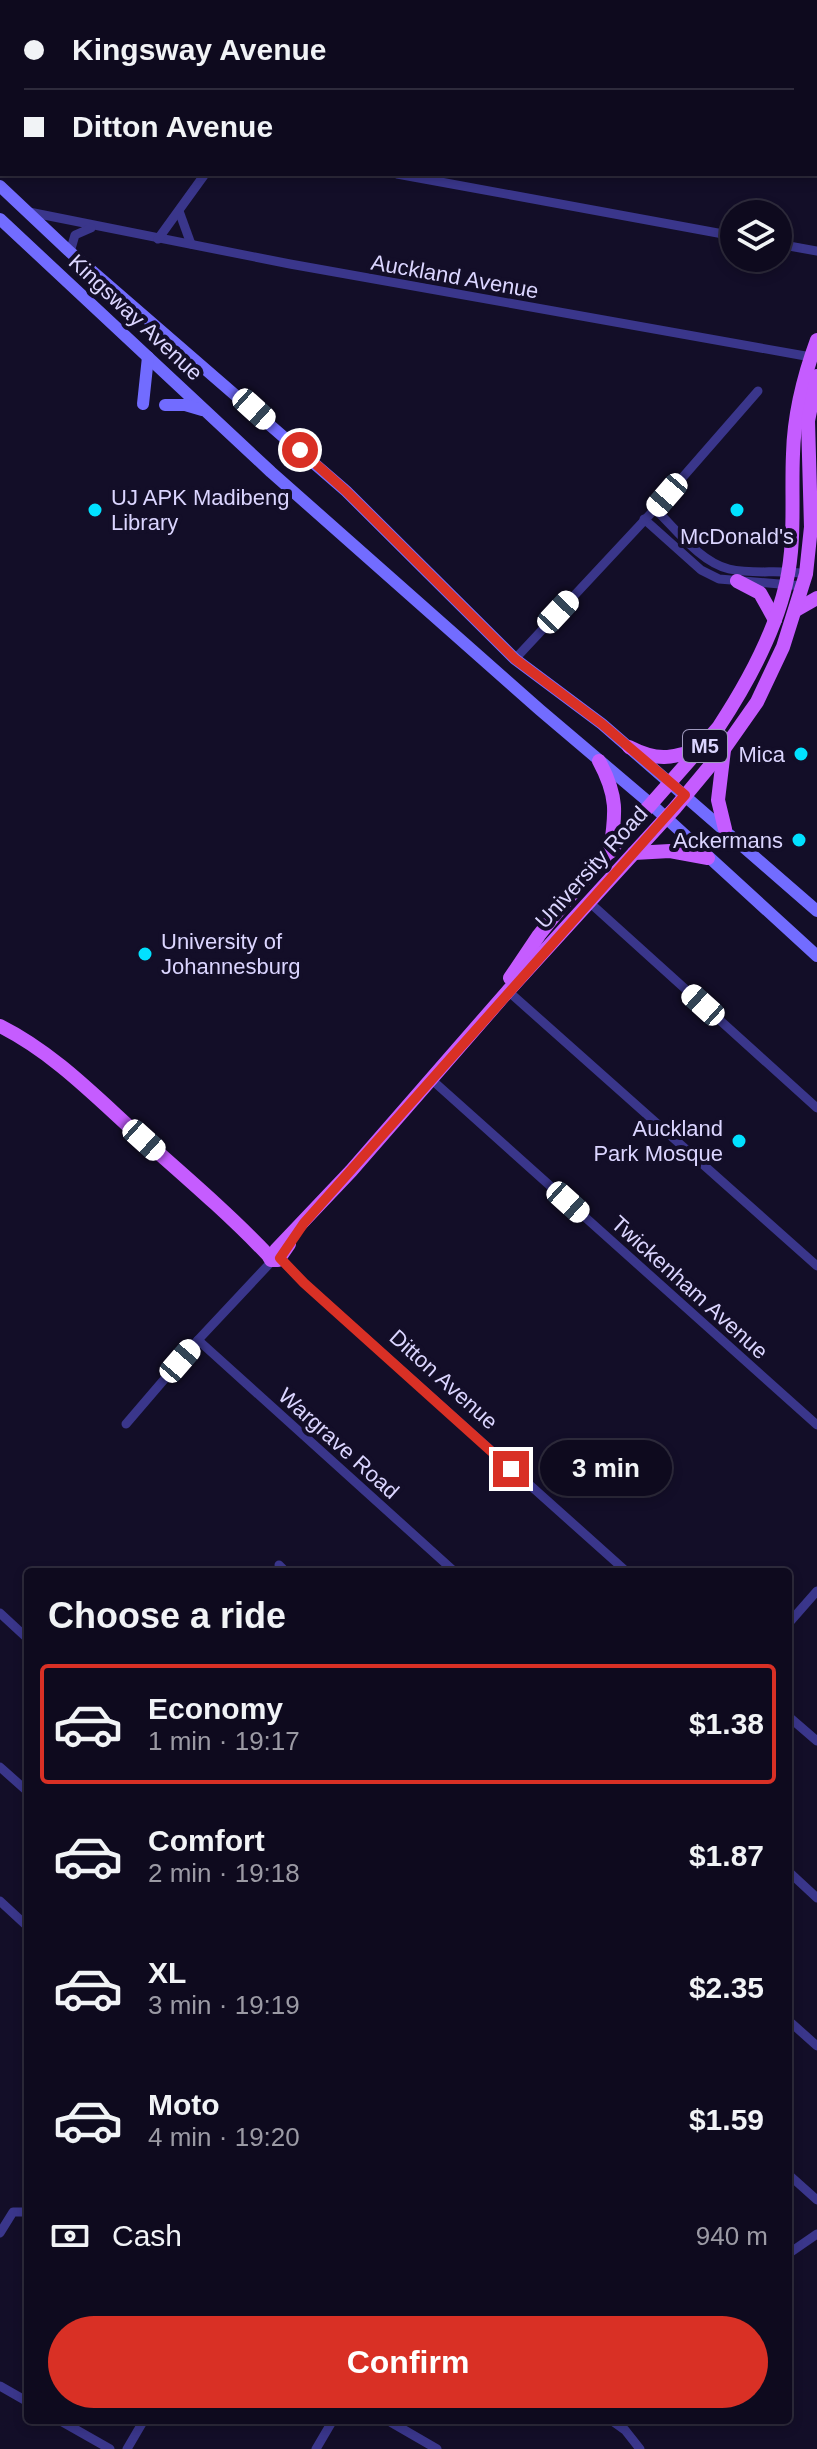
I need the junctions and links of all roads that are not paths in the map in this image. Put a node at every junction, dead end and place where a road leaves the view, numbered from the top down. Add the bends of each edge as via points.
1 (204, 176) edge
2 (408, 176) edge
3 (0, 186) edge
4 (179, 211) junction
5 (29, 212) junction
6 (0, 219) edge
7 (94, 227) junction
8 (720, 233) edge
9 (158, 239) junction
10 (191, 244) junction
11 (792, 247) edge
12 (817, 251) edge
13 (70, 252) junction
14 (817, 340) edge
15 (148, 357) junction
16 (811, 357) junction
17 (817, 376) edge
18 (758, 391) dead end
19 (143, 404) dead end
20 (165, 405) dead end
21 (205, 411) junction
22 (813, 494) edge
23 (655, 509) junction
24 (644, 519) junction
25 (787, 577) junction
26 (804, 580) junction
27 (737, 581) junction
28 (817, 598) edge
29 (796, 610) junction
30 (775, 620) junction
31 (515, 659) junction
32 (629, 747) junction
33 (703, 748) junction
34 (724, 749) junction
35 (599, 761) junction
36 (671, 783) junction
37 (685, 795) junction
38 (652, 805) junction
39 (665, 818) junction
40 (725, 829) junction
41 (610, 852) junction
42 (634, 853) junction
43 (708, 858) junction
44 (589, 902) junction
45 (817, 911) edge
46 (817, 956) edge
47 (508, 991) junction
48 (481, 1022) junction
49 (0, 1026) edge
50 (432, 1080) junction
51 (817, 1108) edge
52 (274, 1256) junction
53 (817, 1266) edge
54 (198, 1340) junction
55 (126, 1424) dead end
56 (817, 1425) edge
57 (451, 1568) edge
58 (623, 1568) edge
59 (817, 1591) edge
60 (0, 1613) edge
61 (792, 1619) edge
62 (24, 1635) edge
63 (792, 1719) edge
64 (817, 1741) edge
65 (0, 1767) edge
66 (24, 1788) edge
67 (792, 1875) edge
68 (817, 1898) edge
69 (0, 1901) edge
70 (24, 1923) edge
71 (792, 2024) edge
72 (817, 2046) edge
73 (792, 2178) edge
74 (817, 2200) edge
75 (24, 2212) edge
76 (0, 2233) edge
77 (817, 2234) edge
78 (792, 2251) edge
79 (0, 2386) edge
80 (24, 2400) edge
81 (66, 2424) edge
82 (142, 2424) edge
83 (331, 2424) edge
84 (394, 2424) edge
85 (617, 2424) edge
86 (110, 2449) edge
87 (127, 2449) edge
88 (316, 2449) edge
89 (437, 2449) edge
90 (640, 2449) edge

1 - 4 street
2 - 8 street
3 - 5 main road, Kingsway Avenue
4 - 9 street
4 - 10 street
5 - 7 street, Auckland Avenue
5 - 13 main road, Kingsway Avenue
6 - 15 main road, Kingsway Avenue
7 - 9 street, Auckland Avenue
7 - 13 street via 75,235
9 - 10 street, Auckland Avenue
10 - 16 street, Auckland Avenue
11 - 12 street
13 - 31 main road, Kingsway Avenue via 346,491
14 - 16 main road, M5
15 - 19 main road
15 - 21 main road, Kingsway Avenue
16 - 25 main road, M5 via 794,433
17 - 22 main road, University Road / M5 via 808,421
18 - 23 street
20 - 21 main road
21 - 35 main road, Kingsway Avenue
22 - 26 main road, University Road / M5
23 - 24 street
23 - 25 street via 721,567
24 - 27 street via 701,570
24 - 31 street
25 - 26 street
25 - 27 street
25 - 30 main road, M5
26 - 29 main road, University Road / M5
27 - 30 main road via 760,593
28 - 29 main road
29 - 34 main road, University Road / M5 via 761,694
30 - 33 main road, University Road / M5 via 747,680
31 - 32 main road, Kingsway Avenue
32 - 33 main road via 655,758
32 - 36 main road, Kingsway Avenue
33 - 36 main road, University Road / M5
34 - 37 main road, University Road / M5
34 - 40 main road via 718,800
35 - 38 main road, Kingsway Avenue
35 - 41 main road via 615,804
36 - 37 main road, Kingsway Avenue
36 - 38 main road, University Road / M5
37 - 39 main road, University Road / M5
37 - 40 main road, Kingsway Avenue
38 - 39 main road, Kingsway Avenue
38 - 41 main road, University Road / M5
39 - 42 main road, University Road / M5
39 - 43 main road, Kingsway Avenue
40 - 45 main road, Kingsway Avenue
41 - 48 main road, University Road / M5 via 539,935
42 - 43 main road via 670,851
42 - 44 main road, University Road / M5
43 - 46 main road, Kingsway Avenue
44 - 47 main road, University Road / M5
44 - 51 street
47 - 48 main road, University Road / M5
47 - 53 street
48 - 50 main road, University Road / M5
49 - 52 main road, Ditton Avenue via 81,1083
50 - 52 main road, University Road / M5
50 - 56 street, Twickenham Avenue
52 - 54 street, University Road
52 - 58 street, Ditton Avenue
54 - 55 street, University Road
54 - 57 street, Wargrave Road
59 - 61 street
60 - 62 street
63 - 64 street
65 - 66 street
67 - 68 street
69 - 70 street
71 - 72 street
73 - 74 street
75 - 76 street via 13,2212
77 - 78 street
79 - 80 street
81 - 86 street
82 - 87 street
83 - 88 street
84 - 89 street
85 - 90 street

